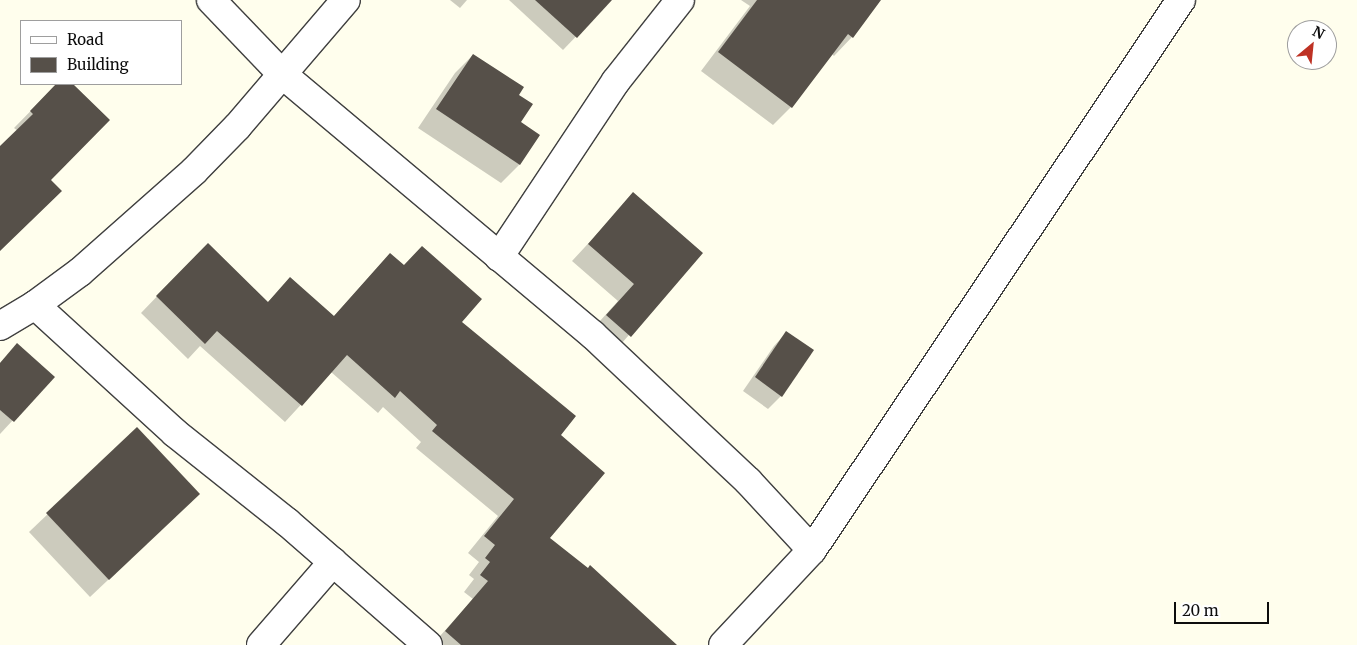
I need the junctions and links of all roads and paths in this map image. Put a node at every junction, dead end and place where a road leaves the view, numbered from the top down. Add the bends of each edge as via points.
1 (211, 0) edge
2 (346, 0) edge
3 (680, 0) edge
4 (1181, 0) edge
5 (282, 74) junction
6 (499, 257) junction
7 (35, 305) junction
8 (0, 326) edge
9 (812, 550) junction
10 (334, 562) junction
11 (262, 645) edge
12 (428, 645) edge
13 (722, 645) edge

1 - 5 street
2 - 5 street
3 - 6 street via 616,81
4 - 9 street
5 - 6 street
5 - 7 street via 194,171 126,233
6 - 9 street via 600,342 748,481
7 - 8 street
7 - 10 street via 176,432
9 - 13 street
10 - 11 street
10 - 12 street

